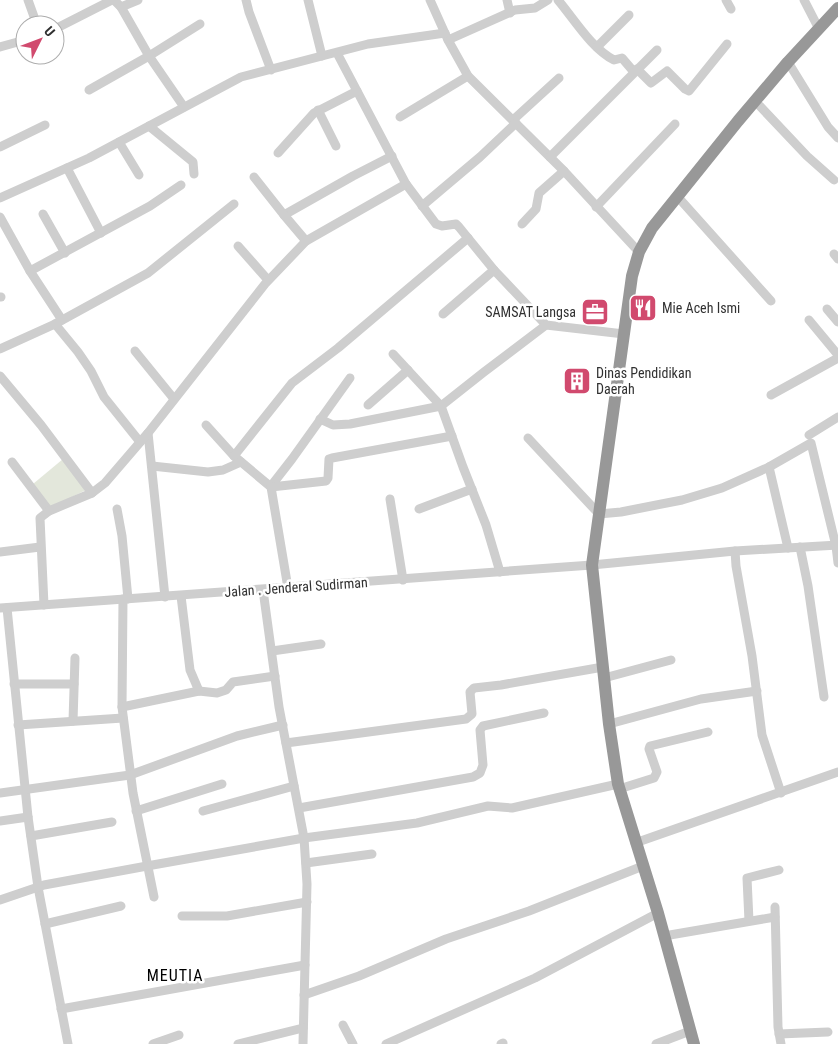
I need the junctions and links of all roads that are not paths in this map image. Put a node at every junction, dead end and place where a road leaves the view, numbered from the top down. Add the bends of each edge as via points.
1 (28, 0) edge
2 (138, 0) edge
3 (246, 0) edge
4 (308, 0) edge
5 (430, 0) edge
6 (507, 0) edge
7 (548, 0) edge
8 (558, 0) edge
9 (804, 0) edge
10 (115, 2) edge
11 (838, 8) edge
12 (510, 13) junction
13 (33, 15) edge
14 (628, 15) dead end
15 (65, 24) edge
16 (200, 24) dead end
17 (819, 29) junction
18 (447, 37) junction
19 (15, 43) edge
20 (727, 44) dead end
21 (597, 46) junction
22 (0, 47) edge
23 (657, 50) dead end
24 (337, 52) junction
25 (149, 56) junction
26 (322, 56) junction
27 (788, 62) junction
28 (270, 70) junction
29 (635, 71) junction
30 (468, 76) junction
31 (559, 78) dead end
32 (88, 90) dead end
33 (357, 90) junction
34 (755, 102) junction
35 (184, 107) junction
36 (318, 110) junction
37 (400, 117) dead end
38 (515, 122) junction
39 (675, 124) dead end
40 (45, 125) dead end
41 (149, 126) junction
42 (838, 138) edge
43 (119, 142) junction
44 (336, 146) dead end
45 (0, 147) edge
46 (278, 153) dead end
47 (392, 156) junction
48 (550, 157) junction
49 (67, 168) junction
50 (564, 171) junction
51 (194, 174) dead end
52 (139, 175) dead end
53 (254, 178) dead end
54 (834, 180) dead end
55 (406, 184) junction
56 (181, 186) dead end
57 (677, 196) junction
58 (0, 198) edge
59 (234, 204) dead end
60 (422, 206) junction
61 (596, 207) junction
62 (42, 214) dead end
63 (284, 215) junction
64 (0, 217) edge
65 (522, 224) dead end
66 (101, 233) junction
67 (468, 238) junction
68 (306, 241) junction
69 (238, 246) dead end
70 (639, 252) junction
71 (65, 254) junction
72 (494, 270) junction
73 (30, 271) junction
74 (268, 280) junction
75 (771, 301) dead end
76 (827, 309) dead end
77 (443, 314) dead end
78 (809, 320) dead end
79 (59, 322) junction
80 (838, 322) edge
81 (546, 325) junction
82 (624, 334) junction
83 (0, 349) edge
84 (135, 351) dead end
85 (393, 354) dead end
86 (838, 356) edge
87 (408, 370) junction
88 (0, 376) edge
89 (350, 378) dead end
90 (771, 394) dead end
91 (174, 399) junction
92 (368, 405) dead end
93 (441, 406) junction
94 (838, 417) edge
95 (320, 420) junction
96 (206, 425) dead end
97 (148, 433) junction
98 (809, 434) dead end
99 (452, 436) junction
100 (528, 438) dead end
101 (140, 442) junction
102 (238, 459) junction
103 (12, 462) dead end
104 (152, 466) junction
105 (769, 467) junction
106 (271, 487) junction
107 (472, 489) junction
108 (92, 493) junction
109 (390, 499) dead end
110 (117, 509) dead end
111 (419, 509) dead end
112 (49, 511) junction
113 (599, 514) junction
114 (40, 547) junction
115 (788, 548) junction
116 (0, 552) edge
117 (802, 552) junction
118 (837, 552) edge
119 (735, 553) junction
120 (592, 565) junction
121 (500, 572) junction
122 (403, 580) junction
123 (288, 588) junction
124 (263, 590) junction
125 (181, 596) junction
126 (165, 597) junction
127 (126, 599) junction
128 (44, 604) junction
129 (3, 608) edge
130 (321, 644) dead end
131 (272, 651) junction
132 (75, 658) dead end
133 (671, 660) dead end
134 (604, 672) junction
135 (275, 676) junction
136 (14, 684) junction
137 (74, 684) junction
138 (199, 691) junction
139 (757, 691) junction
140 (824, 697) dead end
141 (122, 707) junction
142 (544, 713) dead end
143 (123, 718) junction
144 (73, 721) junction
145 (609, 724) junction
146 (18, 725) junction
147 (283, 725) junction
148 (708, 732) dead end
149 (286, 743) junction
150 (838, 772) edge
151 (130, 775) junction
152 (222, 784) dead end
153 (294, 786) junction
154 (619, 786) junction
155 (24, 791) junction
156 (0, 793) edge
157 (781, 793) junction
158 (300, 808) junction
159 (136, 811) junction
160 (203, 811) dead end
161 (28, 817) junction
162 (0, 821) edge
163 (112, 822) dead end
164 (31, 836) junction
165 (304, 838) junction
166 (635, 843) junction
167 (372, 854) dead end
168 (306, 863) junction
169 (147, 866) junction
170 (643, 866) junction
171 (779, 870) dead end
172 (38, 887) junction
173 (1, 897) edge
174 (154, 897) dead end
175 (307, 902) junction
176 (121, 906) dead end
177 (658, 913) junction
178 (182, 916) dead end
179 (749, 922) junction
180 (45, 924) junction
181 (664, 936) junction
182 (305, 965) junction
183 (304, 995) junction
184 (61, 1009) junction
185 (343, 1025) dead end
186 (303, 1028) junction
187 (828, 1032) dead end
188 (779, 1034) junction
189 (179, 1035) dead end
190 (692, 1038) edge
191 (158, 1043) edge
192 (68, 1044) edge
193 (238, 1044) edge
194 (303, 1044) edge
195 (353, 1044) edge
196 (386, 1044) edge
197 (656, 1044) edge
198 (781, 1044) edge

1 - 13 street
2 - 10 street
3 - 28 street
4 - 26 street
5 - 18 street
6 - 12 street
7 - 12 street via 534,8
8 - 21 street
9 - 17 street
10 - 15 street
10 - 25 street
11 - 17 highway
12 - 18 street
14 - 21 street
16 - 25 street
17 - 27 highway
18 - 24 street via 368,44
18 - 30 street
19 - 22 street
20 - 29 street via 688,91 668,72 651,83
21 - 29 street via 613,59 623,59
23 - 29 street
24 - 26 street
24 - 33 street
25 - 32 street
25 - 35 street
26 - 28 street
27 - 34 highway
27 - 42 street
28 - 35 street via 241,77
29 - 48 street
30 - 37 street
30 - 38 street
31 - 38 street
33 - 36 street
33 - 47 street
34 - 54 street
34 - 57 highway
35 - 41 street
36 - 44 street
36 - 46 street
38 - 48 street
38 - 60 street
39 - 61 street
40 - 45 street
41 - 43 street
41 - 51 street via 194,162
43 - 49 street
43 - 52 street
47 - 55 street
47 - 63 street
48 - 50 street
49 - 58 street
49 - 66 street
50 - 61 street
50 - 65 street via 539,193 536,209
53 - 63 street
55 - 60 street
55 - 68 street
56 - 66 street
57 - 70 highway via 652,228
57 - 75 street
59 - 79 street via 148,273
60 - 67 street via 439,226 456,224
61 - 70 street
62 - 71 street
63 - 68 street
64 - 73 street
66 - 71 street
67 - 72 street
67 - 102 street via 292,383
68 - 74 street
69 - 74 street
70 - 82 highway via 632,276
71 - 73 street
72 - 77 street
72 - 81 street
73 - 79 street
74 - 91 street
76 - 80 street
78 - 86 street
79 - 83 street
79 - 101 street via 104,397
81 - 82 street
81 - 93 street
82 - 113 highway
84 - 91 street
85 - 87 street
86 - 90 street
87 - 92 street
87 - 93 street
88 - 108 street
89 - 95 street
91 - 97 street
93 - 95 street via 350,424
93 - 99 street
94 - 98 street
95 - 106 street
96 - 102 street
97 - 101 street
97 - 104 street
99 - 106 street via 332,458 326,481
99 - 107 street
100 - 113 street
101 - 108 street via 105,483
102 - 104 street via 223,470 208,472
102 - 106 street
103 - 112 street
104 - 126 street
105 - 113 street via 722,488 682,500
105 - 115 street
105 - 118 street via 811,443
106 - 123 street
107 - 111 street
107 - 121 street
108 - 112 street
109 - 122 street
110 - 127 street via 124,552
112 - 114 street via 39,520
113 - 120 highway
114 - 116 street
114 - 128 street
115 - 117 street, Jalan . Jenderal Sudirman
115 - 119 street, Jalan . Jenderal Sudirman
117 - 118 street, Jalan . Jenderal Sudirman
117 - 140 street
119 - 120 street, Jalan . Jenderal Sudirman
119 - 139 street
120 - 121 street, Jalan . Jenderal Sudirman
120 - 134 highway
121 - 122 street, Jalan . Jenderal Sudirman
122 - 123 street, Jalan . Jenderal Sudirman
123 - 124 street, Jalan . Jenderal Sudirman
124 - 125 street, Jalan . Jenderal Sudirman
124 - 131 street
125 - 126 street, Jalan . Jenderal Sudirman
125 - 138 street via 190,670
126 - 127 street, Jalan . Jenderal Sudirman
127 - 128 street, Jalan . Jenderal Sudirman
127 - 141 street
128 - 129 street, Jalan . Jenderal Sudirman
129 - 136 street
130 - 131 street
131 - 135 street
132 - 137 street
133 - 134 street
134 - 145 highway
134 - 149 street via 474,688 470,692 472,714 466,719
135 - 138 street via 233,682 226,690 217,693
135 - 147 street
136 - 137 street
136 - 146 street
137 - 144 street
138 - 141 street
139 - 145 street via 701,699
139 - 157 street via 762,734
141 - 143 street
142 - 158 street via 483,726 480,730 483,766 480,773 472,777
143 - 144 street
143 - 151 street
144 - 146 street
145 - 154 highway
146 - 155 street
147 - 149 street
147 - 151 street via 237,736
148 - 154 street via 650,746 656,776
149 - 153 street
150 - 157 street
151 - 155 street
151 - 159 street
152 - 159 street
153 - 158 street
153 - 160 street
154 - 165 street via 512,808 488,806 417,823
154 - 166 highway
155 - 156 street
155 - 161 street
157 - 166 street
158 - 165 street
159 - 169 street
161 - 162 street
161 - 164 street
163 - 164 street
164 - 172 street
165 - 168 street
165 - 169 street
166 - 170 highway
167 - 168 street
168 - 175 street
169 - 172 street
169 - 174 street
170 - 177 highway
170 - 183 street
171 - 179 street via 747,878
172 - 173 street
172 - 180 street
175 - 178 street via 227,916
175 - 182 street
176 - 180 street
177 - 181 highway
177 - 196 street via 535,978
179 - 181 street
179 - 188 street via 775,912
180 - 184 street
181 - 190 highway
182 - 183 street
182 - 184 street
183 - 186 street
184 - 192 street
185 - 195 street
186 - 193 street
186 - 194 street
187 - 188 street
188 - 198 street
189 - 191 street
190 - 197 street

